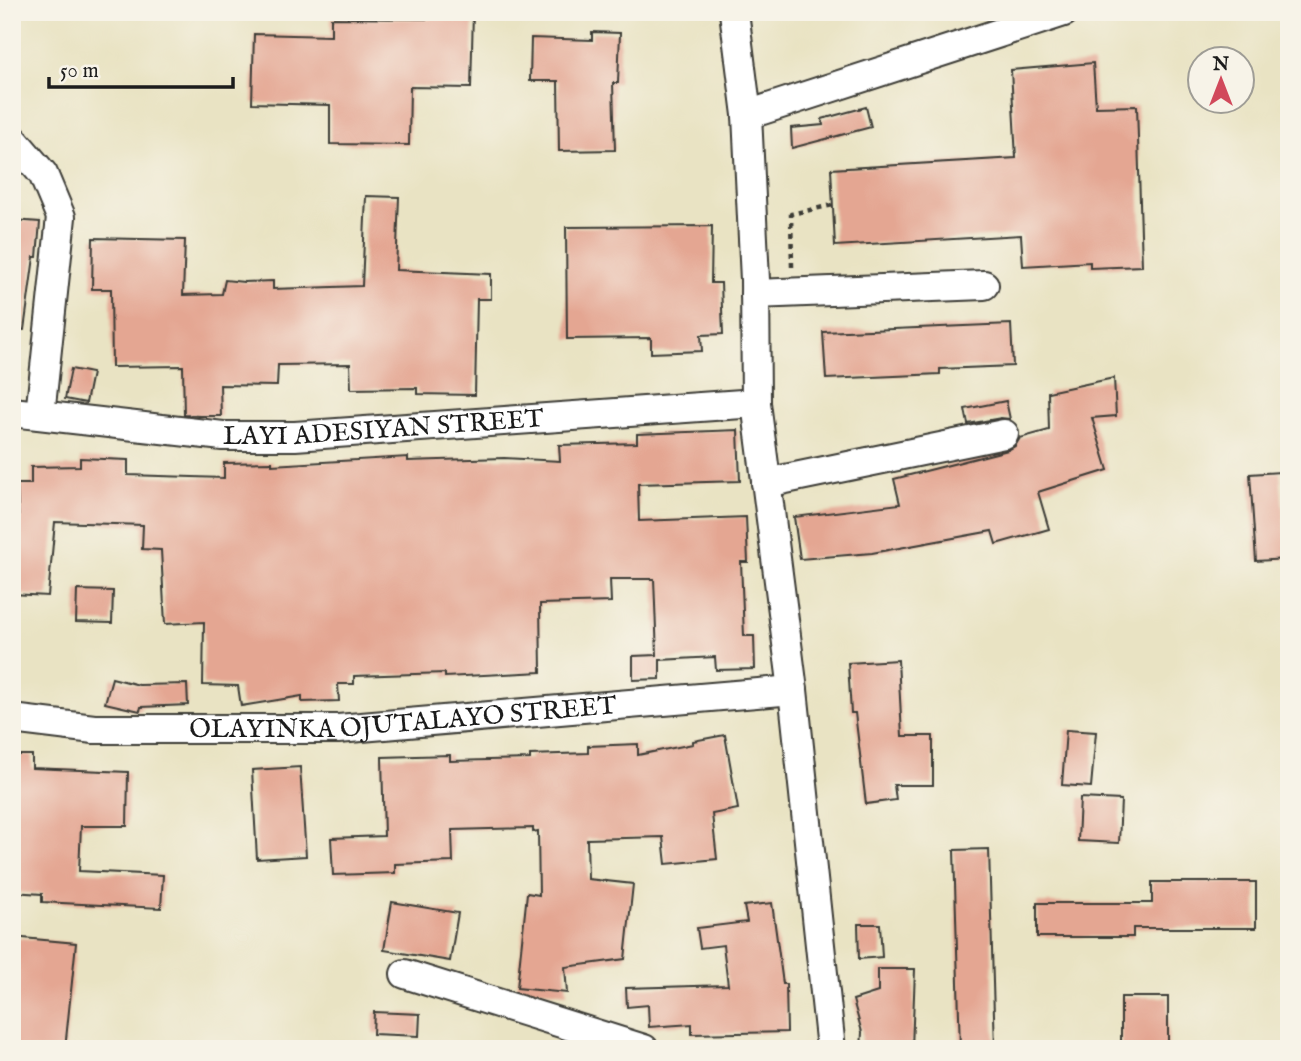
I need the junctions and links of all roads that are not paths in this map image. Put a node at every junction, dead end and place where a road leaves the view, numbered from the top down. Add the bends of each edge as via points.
1 (734, 12) edge
2 (1064, 12) edge
3 (747, 115) junction
4 (12, 138) edge
5 (984, 285) dead end
6 (755, 287) junction
7 (756, 403) junction
8 (12, 412) edge
9 (40, 415) junction
10 (1004, 434) dead end
11 (766, 483) junction
12 (793, 690) junction
13 (12, 719) edge
14 (405, 974) dead end
15 (644, 1049) edge
16 (831, 1049) edge

1 - 3 street
2 - 3 street
3 - 6 street
4 - 9 street via 43,174 61,216
5 - 6 street
6 - 7 street
7 - 9 street, LAYI ADESIYAN STREET via 295,436 223,436
7 - 11 street
8 - 9 street, LAYI ADESIYAN STREET
10 - 11 street
11 - 12 street
12 - 13 street, OLAYINKA OJUTALAYO STREET via 338,729 94,729
12 - 16 street
14 - 15 street

